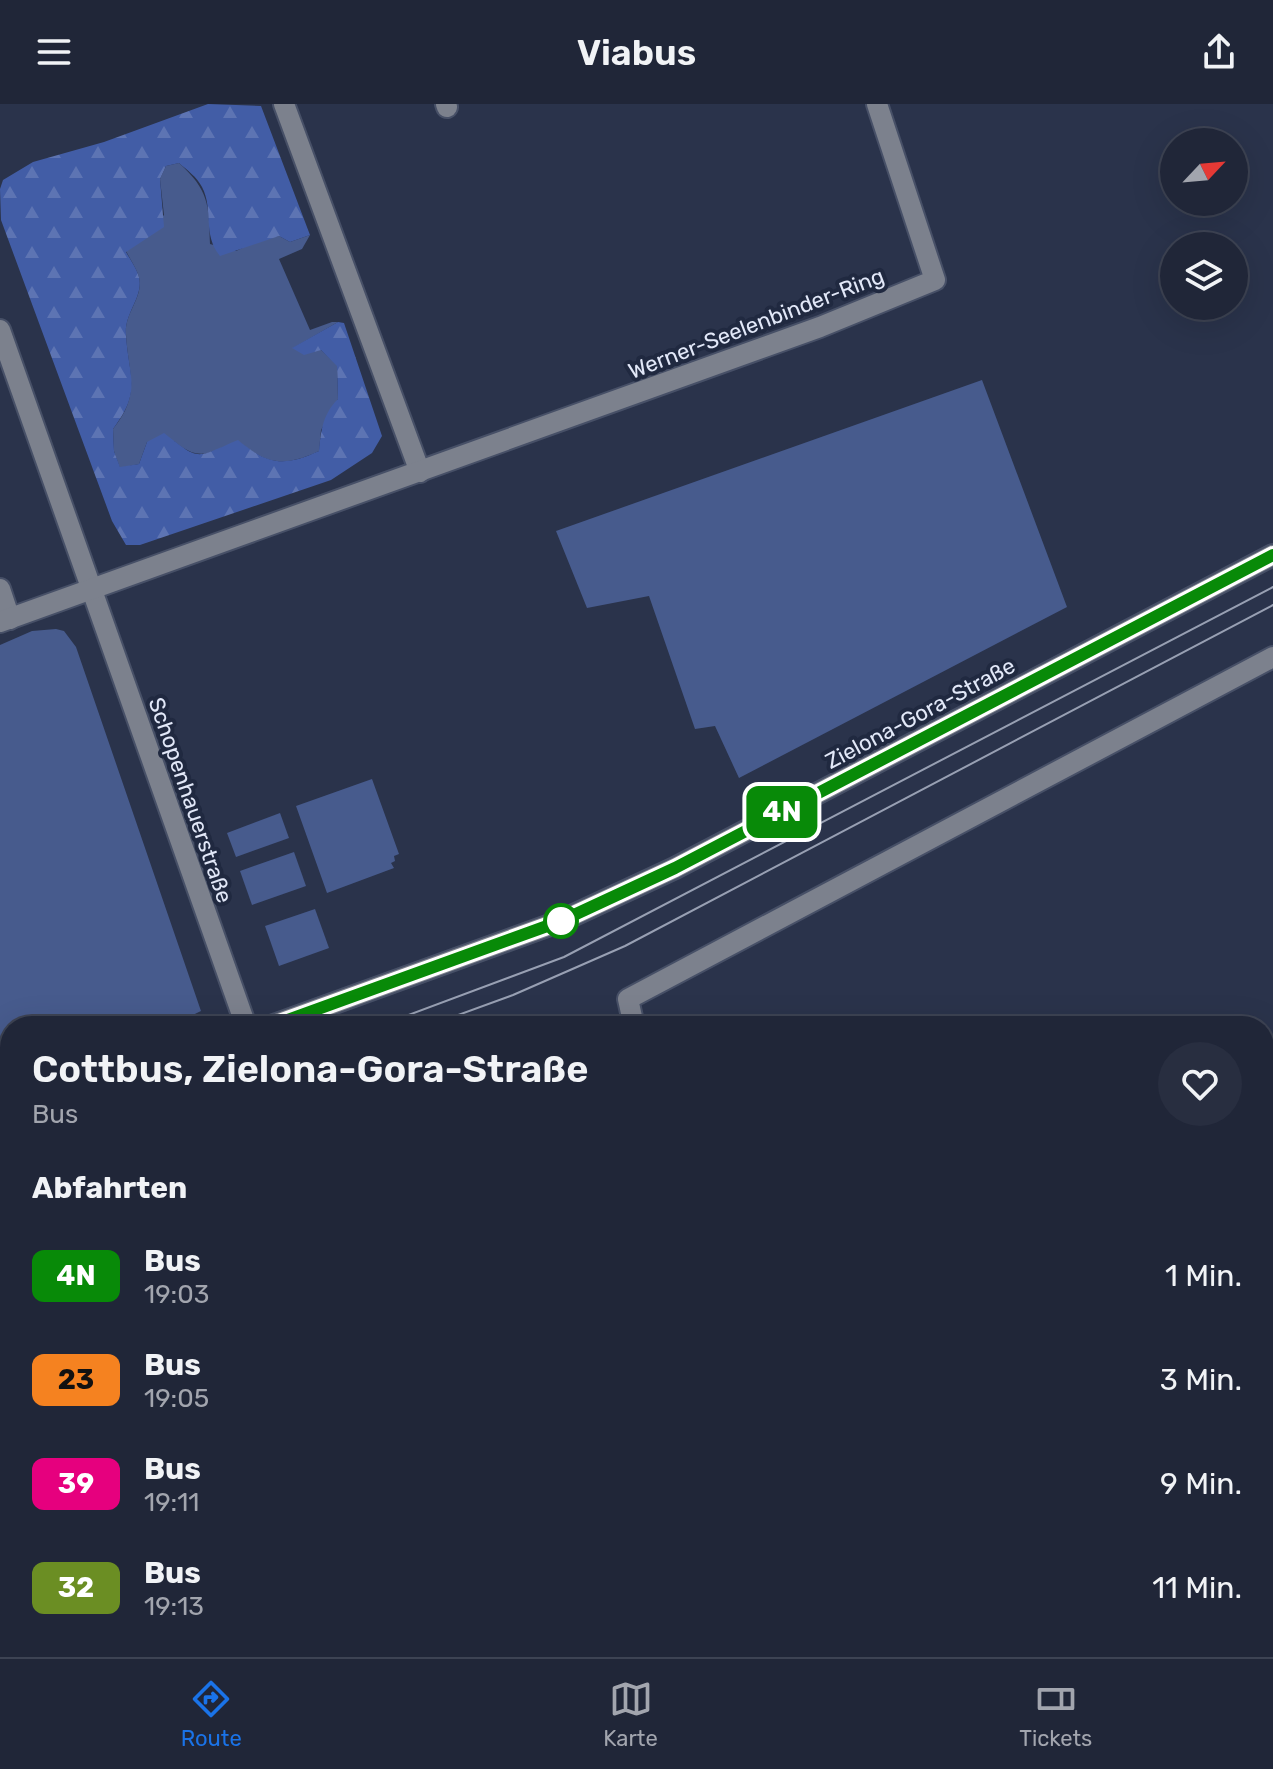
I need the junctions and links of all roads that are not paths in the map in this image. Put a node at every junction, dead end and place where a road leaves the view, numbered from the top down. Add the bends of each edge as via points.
1 (284, 104) edge
2 (877, 104) edge
3 (0, 330) edge
4 (420, 472) junction
5 (1273, 555) edge
6 (0, 589) edge
7 (92, 589) junction
8 (5, 620) edge
9 (1273, 657) edge
10 (242, 1016) edge
11 (299, 1016) edge
12 (632, 1016) edge

1 - 4 street
2 - 4 street, Werner-Seelenbinder-Ring via 935,280
3 - 7 street, Schopenhauerstraße
4 - 7 street, Werner-Seelenbinder-Ring
5 - 11 street, Zielona-Gora-Straße via 603,903
6 - 8 street
7 - 8 street
7 - 10 street, Schopenhauerstraße
9 - 12 street via 628,999

